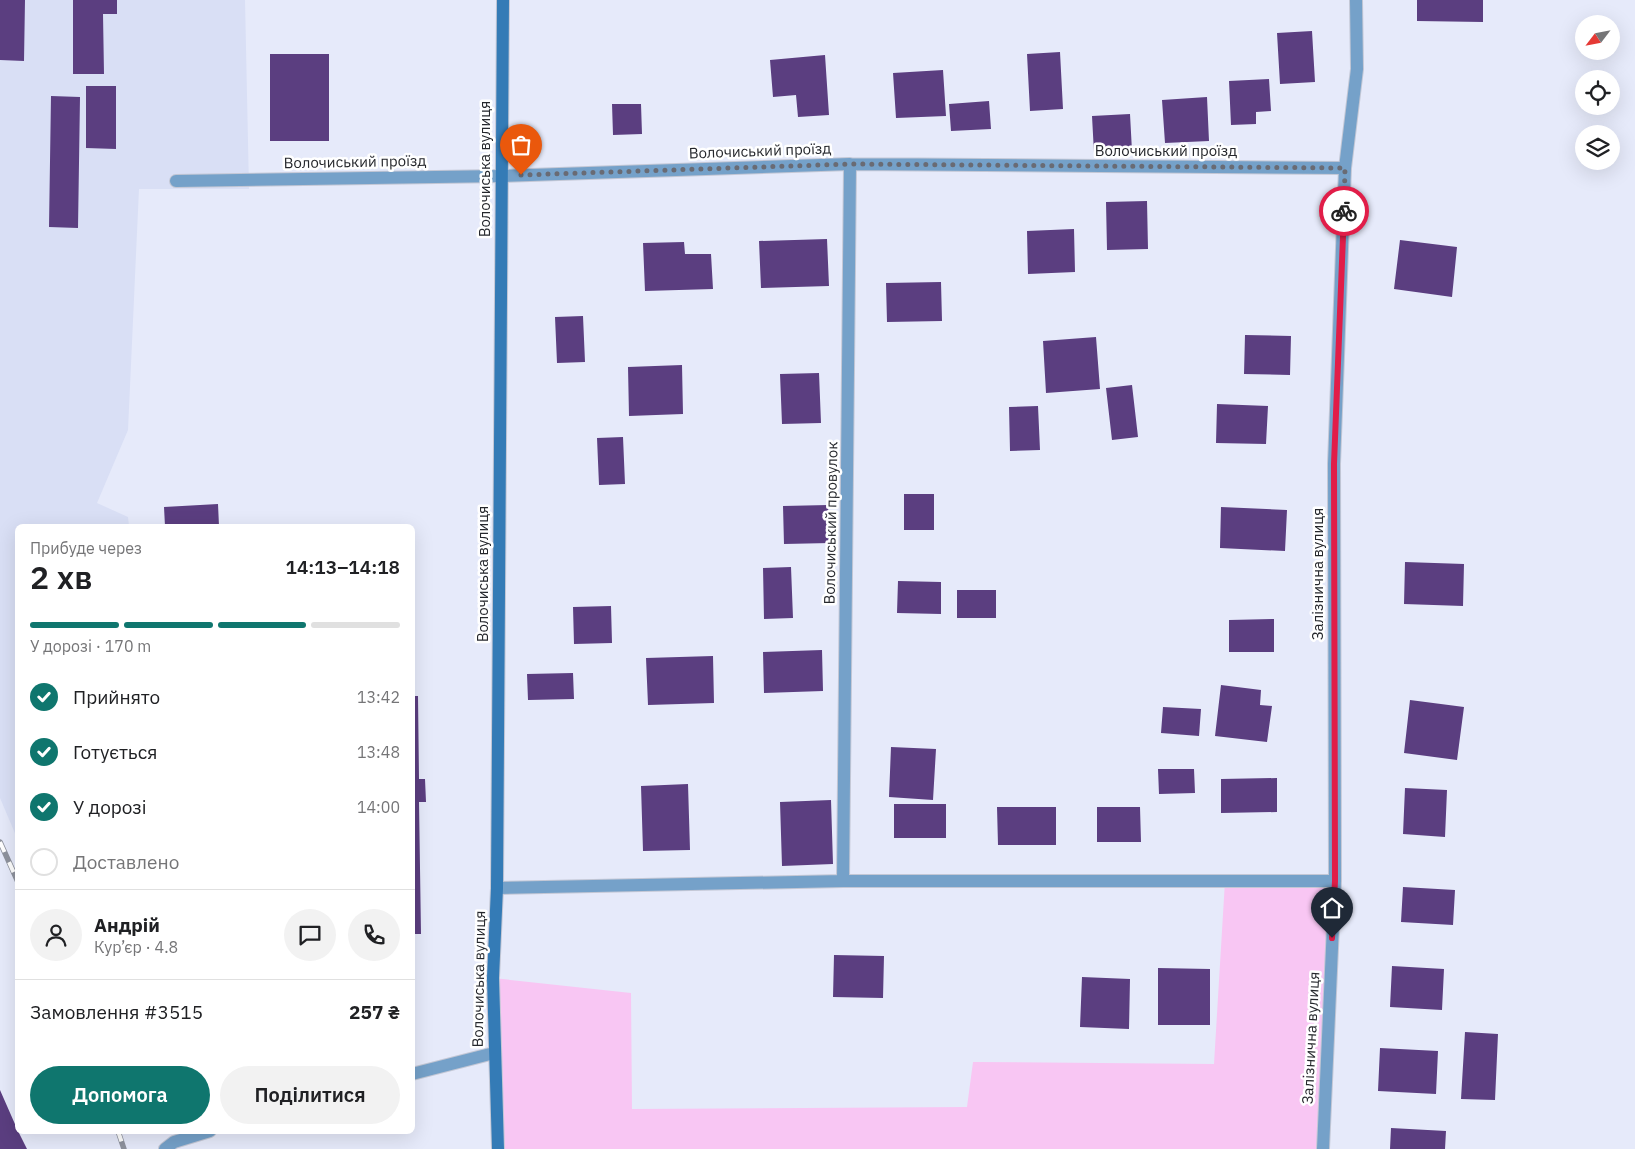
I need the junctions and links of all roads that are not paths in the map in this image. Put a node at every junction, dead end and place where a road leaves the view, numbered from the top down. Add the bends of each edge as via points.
1 (503, 0) edge
2 (1356, 0) edge
3 (850, 164) junction
4 (1345, 168) junction
5 (502, 176) junction
6 (176, 181) dead end
7 (843, 881) junction
8 (1335, 881) junction
9 (497, 888) junction
10 (494, 1053) junction
11 (415, 1073) edge
12 (200, 1134) edge
13 (165, 1149) edge
14 (498, 1149) edge
15 (1323, 1149) edge

1 - 5 main road, Волочиська вулиця
2 - 4 street, Залізнична вулиця via 1357,69
3 - 4 street, Волочиський проїзд
3 - 5 street, Волочиський проїзд
3 - 7 street, Волочиський провулок
4 - 8 street, Залізнична вулиця via 1334,464
5 - 6 street, Волочиський проїзд
5 - 9 main road, Волочиська вулиця
7 - 8 street
7 - 9 street
8 - 15 street, Залізнична вулиця
9 - 10 main road, Волочиська вулиця
10 - 11 street
10 - 14 main road, Волочиська вулиця
12 - 13 street via 174,1142

